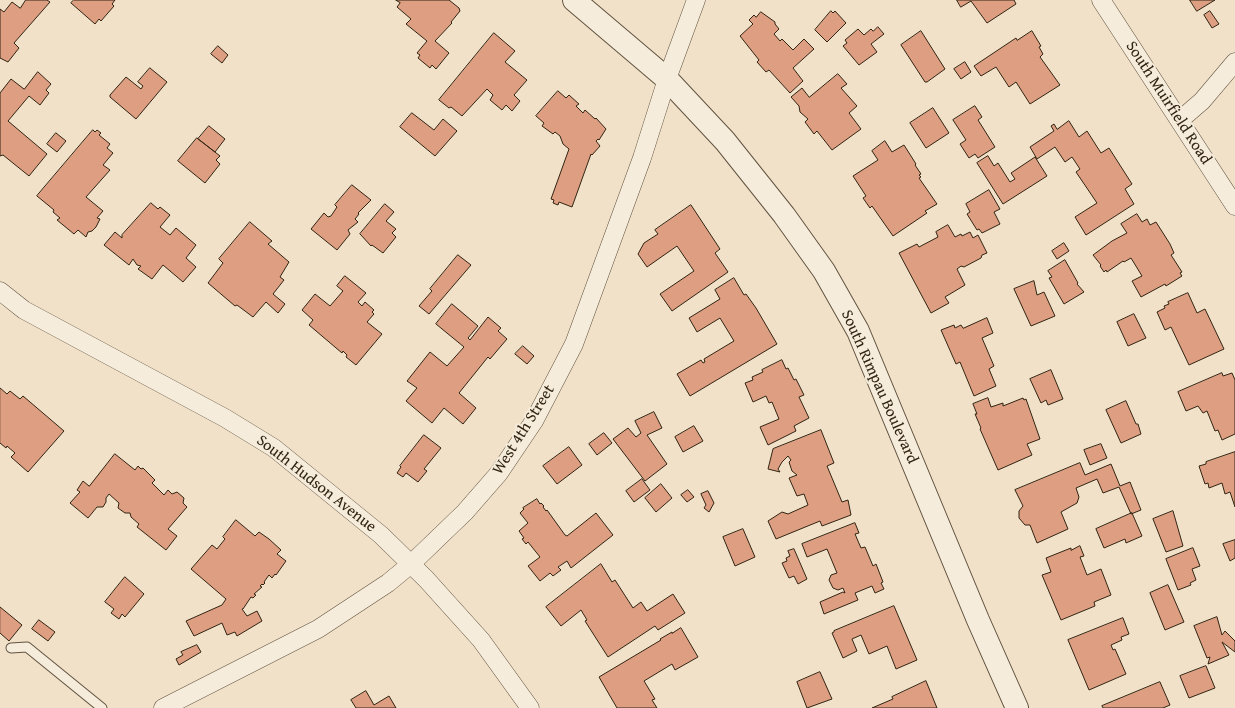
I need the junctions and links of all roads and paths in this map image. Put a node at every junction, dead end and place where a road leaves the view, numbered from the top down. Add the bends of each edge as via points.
1 (574, 0) edge
2 (696, 0) edge
3 (1102, 0) edge
4 (1235, 62) edge
5 (667, 79) junction
6 (1180, 120) junction
7 (1235, 206) edge
8 (0, 291) edge
9 (411, 564) junction
10 (11, 648) dead end
11 (102, 708) edge
12 (163, 708) edge
13 (530, 708) edge
14 (1017, 708) edge

1 - 5 street, South Rimpau Boulevard
2 - 5 street, West 4th Street
3 - 6 street, South Muirfield Road
4 - 6 street via 1202,101
5 - 9 street, West 4th Street via 642,158 574,344 534,421 499,473 465,512
5 - 14 street, South Rimpau Boulevard via 726,141 784,214 824,271 858,331
6 - 7 street, South Muirfield Road
8 - 9 street, South Hudson Avenue via 24,310 225,418 274,448 381,535
9 - 12 street, West 4th Street via 318,629
9 - 13 street, South Hudson Avenue via 482,640
10 - 11 lane via 27,647

